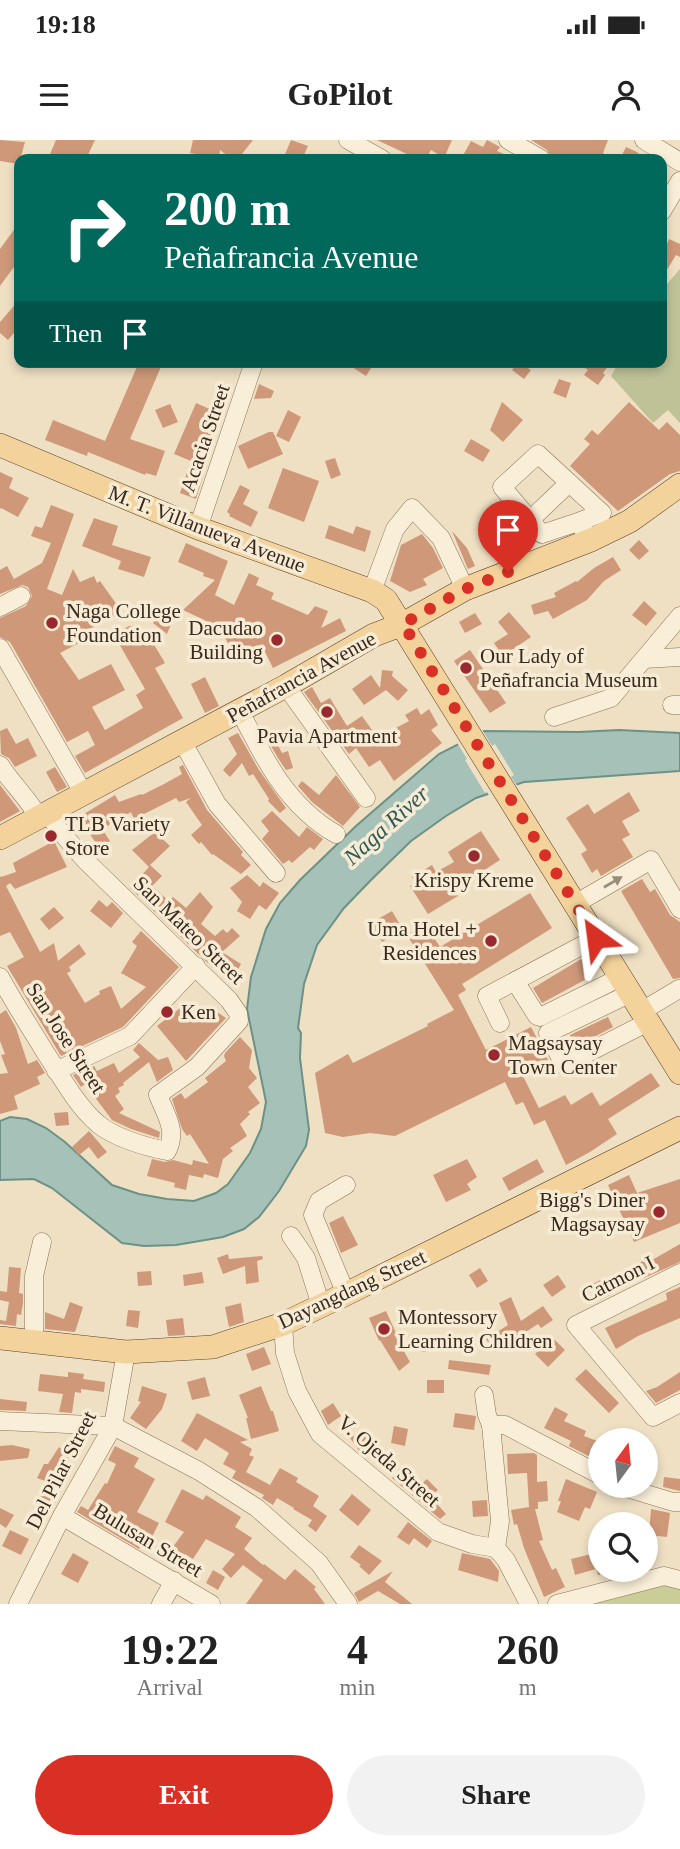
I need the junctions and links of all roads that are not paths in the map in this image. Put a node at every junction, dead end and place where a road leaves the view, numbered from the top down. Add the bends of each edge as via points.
1 (508, 140) edge
2 (644, 140) edge
3 (351, 148) edge
4 (368, 154) edge
5 (532, 154) edge
6 (667, 154) edge
7 (680, 181) edge
8 (667, 203) edge
9 (252, 368) edge
10 (0, 446) edge
11 (569, 483) junction
12 (680, 485) edge
13 (530, 520) junction
14 (198, 528) junction
15 (584, 531) junction
16 (465, 589) junction
17 (372, 591) junction
18 (21, 596) dead end
19 (0, 607) edge
20 (680, 616) edge
21 (403, 624) junction
22 (0, 648) edge
23 (680, 657) edge
24 (644, 659) junction
25 (286, 686) junction
26 (240, 711) junction
27 (554, 717) dead end
28 (182, 741) junction
29 (0, 765) edge
30 (84, 794) junction
31 (366, 798) dead end
32 (44, 815) junction
33 (336, 835) dead end
34 (0, 838) edge
35 (276, 873) dead end
36 (575, 904) junction
37 (680, 909) edge
38 (596, 938) junction
39 (196, 966) junction
40 (0, 977) edge
41 (515, 981) junction
42 (679, 989) edge
43 (635, 1001) junction
44 (500, 1023) dead end
45 (56, 1071) junction
46 (680, 1073) edge
47 (680, 1128) edge
48 (170, 1145) joint
49 (346, 1185) dead end
50 (291, 1236) dead end
51 (42, 1242) dead end
52 (680, 1273) edge
53 (346, 1294) junction
54 (323, 1305) junction
55 (282, 1324) junction
56 (0, 1338) edge
57 (34, 1342) junction
58 (126, 1352) junction
59 (484, 1395) dead end
60 (680, 1403) edge
61 (0, 1421) edge
62 (491, 1425) junction
63 (113, 1426) junction
64 (588, 1469) edge
65 (658, 1497) edge
66 (680, 1503) edge
67 (62, 1516) junction
68 (496, 1548) junction
69 (680, 1580) edge
70 (174, 1581) junction
71 (18, 1604) edge
72 (161, 1604) edge
73 (211, 1604) edge
74 (348, 1604) edge
75 (529, 1604) edge
76 (557, 1604) edge

1 - 5 street
2 - 6 street
3 - 4 street
7 - 8 street
9 - 14 street, Acacia Street
10 - 14 main road, M. T. Villanueva Avenue
11 - 13 street
11 - 13 street via 538,454 502,487
11 - 15 street via 602,513
12 - 15 main road, Peñafrancia Avenue via 630,521
13 - 15 street via 542,534
14 - 17 main road, M. T. Villanueva Avenue
15 - 16 main road, Peñafrancia Avenue
16 - 17 street via 441,538 412,508 395,529
16 - 21 main road, Peñafrancia Avenue
17 - 21 main road, M. T. Villanueva Avenue via 386,600
18 - 19 street
20 - 24 street
21 - 25 main road, Peñafrancia Avenue via 374,635
21 - 36 main road, M. T. Villanueva Avenue
22 - 30 street
23 - 24 street
24 - 27 street via 611,698
25 - 26 main road, Peñafrancia Avenue
25 - 31 street
26 - 28 main road, Peñafrancia Avenue
26 - 33 street via 285,790 319,825
28 - 30 main road, Peñafrancia Avenue
28 - 35 street via 217,804
29 - 32 street, San Mateo Street via 10,782
30 - 32 main road, Peñafrancia Avenue
32 - 34 main road, Peñafrancia Avenue
32 - 39 street, San Mateo Street
36 -> 37 street via 651,860
36 - 38 main road, M. T. Villanueva Avenue
38 - 41 street
38 - 43 main road, M. T. Villanueva Avenue
39 - 45 street via 130,1036
39 - 48 street, San Mateo Street via 229,1000 239,1021 197,1067 158,1095 172,1132
40 - 45 street, San Jose Street
41 - 43 street via 540,1017
41 - 44 street via 487,996
42 - 43 street
43 - 43 street via 548,1033 565,1065
43 - 46 main road, M. T. Villanueva Avenue
45 - 48 street, San Jose Street via 103,1128 158,1149 167,1151
47 - 53 main road, Dayangdang Street
49 - 53 street via 319,1201 313,1215
50 - 54 street via 306,1258
51 - 57 street via 34,1276
52 - 60 street, Catmon I via 576,1325 653,1416
53 - 54 main road, Dayangdang Street
54 - 55 main road, Dayangdang Street
55 - 58 main road, Dayangdang Street via 213,1347
55 - 68 street, V. Ojeda Street via 297,1391 320,1434 438,1532
56 - 57 main road, Dayangdang Street
57 - 58 main road, Dayangdang Street
58 - 63 street, Del Pilar Street
59 - 62 street
61 - 63 street
62 - 64 street via 505,1425
62 - 68 street via 500,1521
63 - 67 street, Del Pilar Street
63 - 74 street via 257,1508 319,1563
65 - 66 street
67 - 70 street, Bulusan Street
67 - 71 street, Del Pilar Street
68 - 75 street
69 - 76 street via 664,1576
70 - 72 street
70 - 73 street, Bulusan Street

